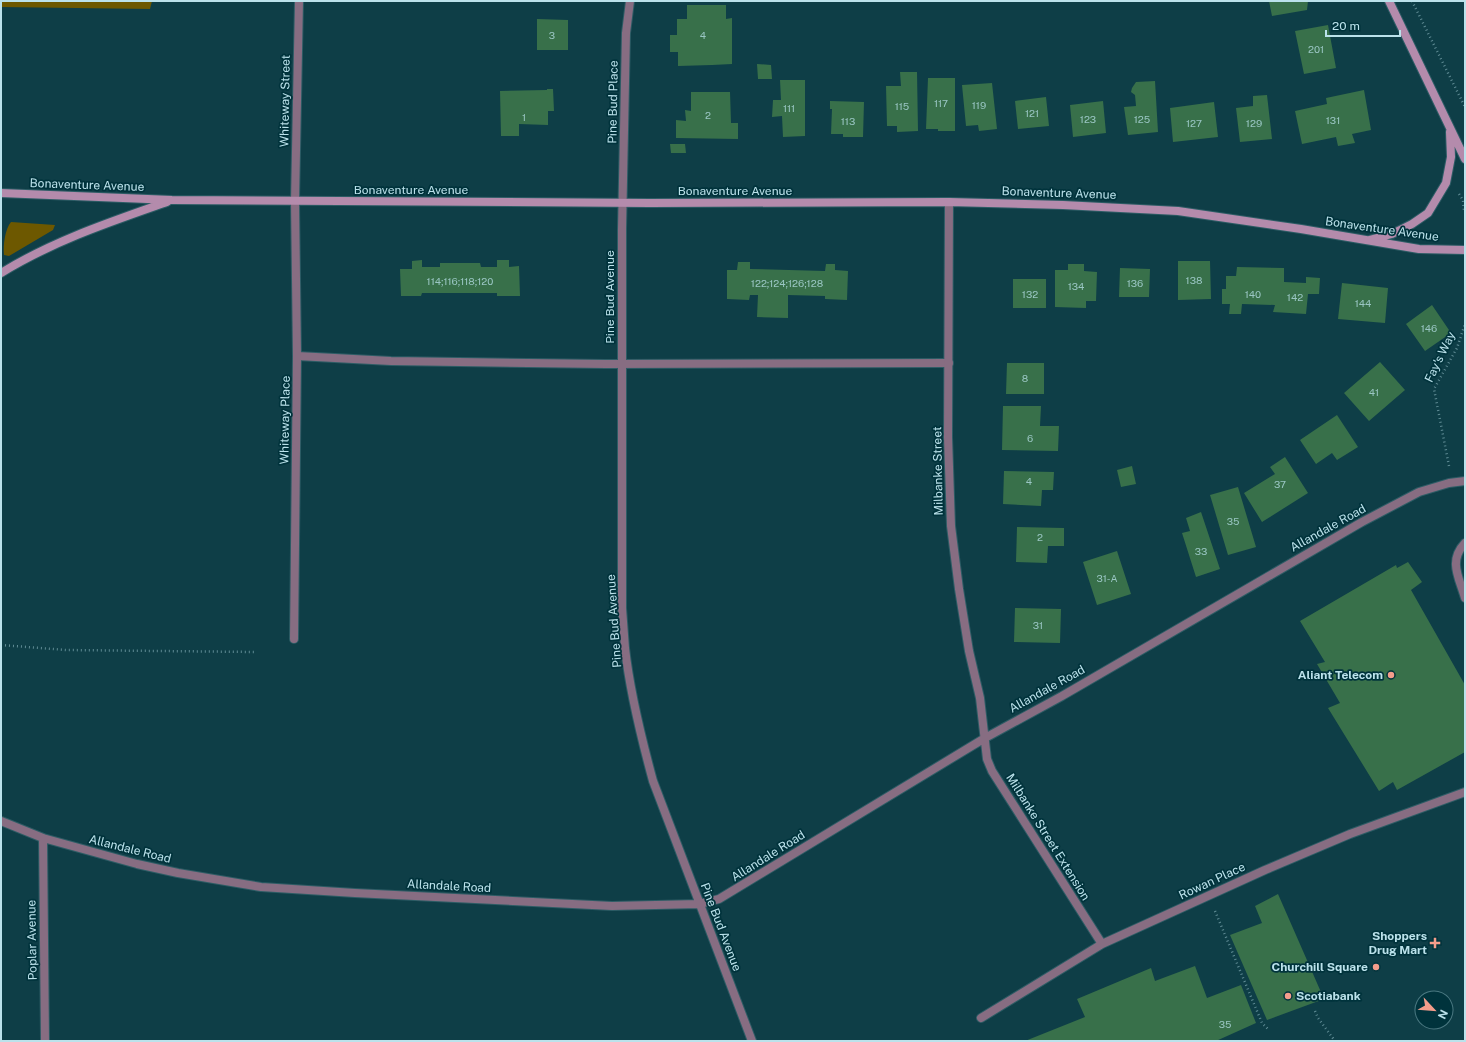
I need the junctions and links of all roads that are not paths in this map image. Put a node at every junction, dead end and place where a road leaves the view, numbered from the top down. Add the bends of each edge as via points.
1 (299, 1) edge
2 (630, 1) edge
3 (1389, 1) edge
4 (1450, 127) junction
5 (1465, 159) edge
6 (1, 193) edge
7 (172, 200) junction
8 (295, 201) junction
9 (949, 202) junction
10 (623, 203) junction
11 (1365, 241) junction
12 (1465, 250) edge
13 (1, 273) edge
14 (297, 356) junction
15 (622, 363) junction
16 (949, 363) junction
17 (1465, 481) edge
18 (1465, 543) edge
19 (1465, 598) edge
20 (294, 639) dead end
21 (985, 738) junction
22 (1465, 792) edge
23 (1, 821) edge
24 (43, 838) junction
25 (699, 904) junction
26 (1102, 944) junction
27 (981, 1018) dead end
28 (45, 1041) edge
29 (752, 1041) edge

1 - 8 street, Whiteway Street
2 - 10 street, Pine Bud Place via 626,33
3 - 4 street
4 - 5 street
4 - 11 street via 1451,157 1446,183 1428,213 1392,234
6 - 7 street, Bonaventure Avenue
7 - 8 street, Bonaventure Avenue
7 - 13 street via 59,242
8 - 10 street, Bonaventure Avenue
8 - 14 street, Whiteway Place
9 - 10 street, Bonaventure Avenue
9 - 11 street, Bonaventure Avenue via 1178,210
9 - 16 street, Milbanke Street
10 - 15 street, Pine Bud Avenue
11 - 12 street, Bonaventure Avenue via 1419,250
14 - 15 street via 391,361
14 - 20 street, Whiteway Place
15 - 16 street
15 - 25 street, Pine Bud Avenue via 622,608 625,649 642,739 653,781
16 - 21 street, Milbanke Street via 951,526 968,651 980,698
17 - 21 street, Allandale Road via 1419,492 1362,522
18 - 19 street via 1459,549 1454,564
21 - 25 street, Allandale Road via 737,890 719,899
21 - 26 street, Milbanke Street Extension via 987,759 992,770
22 - 26 street, Rowan Place via 1350,834
23 - 24 street, Allandale Road
24 - 25 street, Allandale Road via 178,874 261,886 604,905
24 - 28 street, Poplar Avenue
25 - 29 street, Pine Bud Avenue
26 - 27 street, Rowan Place

